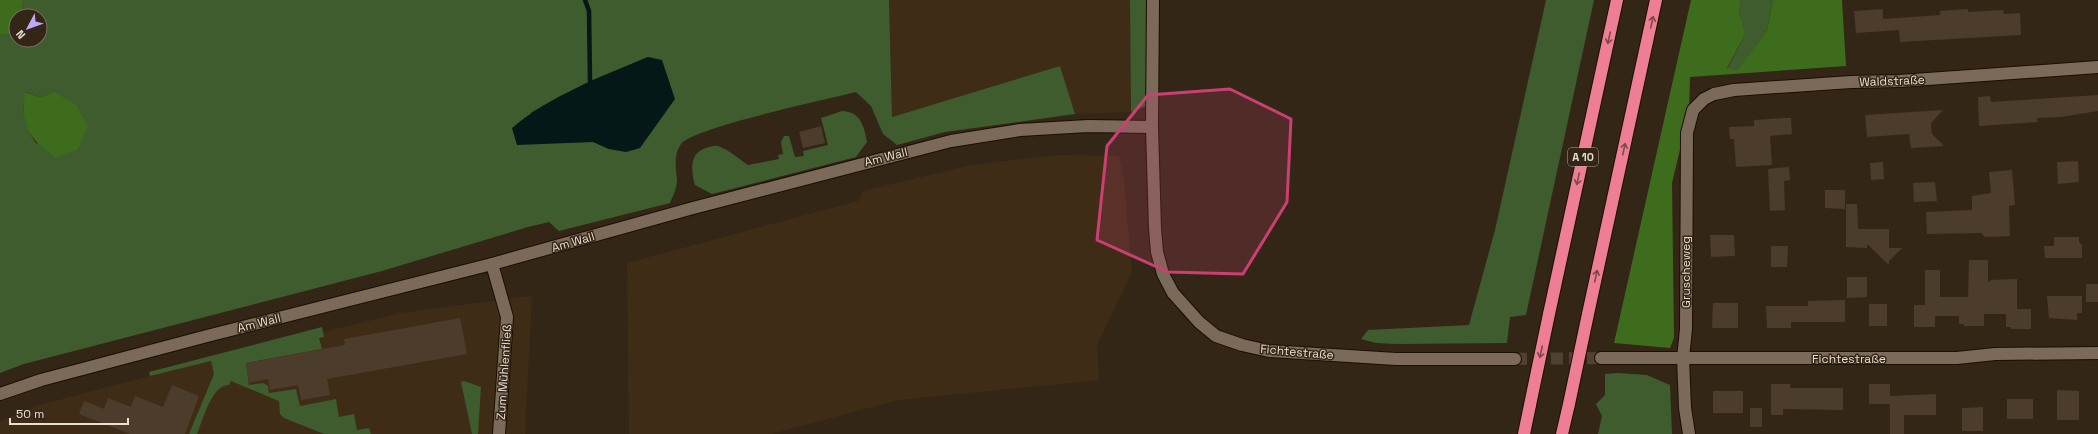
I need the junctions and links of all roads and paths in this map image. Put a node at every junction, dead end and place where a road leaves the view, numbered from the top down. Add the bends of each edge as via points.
1 (1153, 0) edge
2 (1617, 0) edge
3 (1656, 0) edge
4 (2098, 66) edge
5 (1693, 110) joint
6 (1152, 127) junction
7 (492, 264) junction
8 (2098, 353) edge
9 (1601, 358) tunnel mouth
10 (1683, 358) junction
11 (1515, 359) tunnel mouth
12 (0, 394) edge
13 (499, 434) edge
14 (1524, 434) edge
15 (1562, 434) edge
16 (1689, 434) edge

1 - 6 street, Fichtestraße
2 -> 14 highway, A 10, bridge
15 -> 3 highway, bridge
4 - 5 street, Waldstraße via 1734,90 1714,94 1704,99
5 - 10 street, Gruscheweg via 1687,133 1686,329
6 - 7 street, Am Wall via 1088,126 1020,130 951,141 708,204
6 - 11 street, Fichtestraße via 1155,229 1157,252 1163,274 1184,308 1216,336 1269,351 1396,359
7 - 12 street, Am Wall via 206,336 41,380
7 - 13 street, Zum Mühlenfließ via 507,318
8 - 10 street, Fichtestraße via 1995,354 1957,358
9 - 10 street, Fichtestraße
10 - 16 street, Gruscheweg

